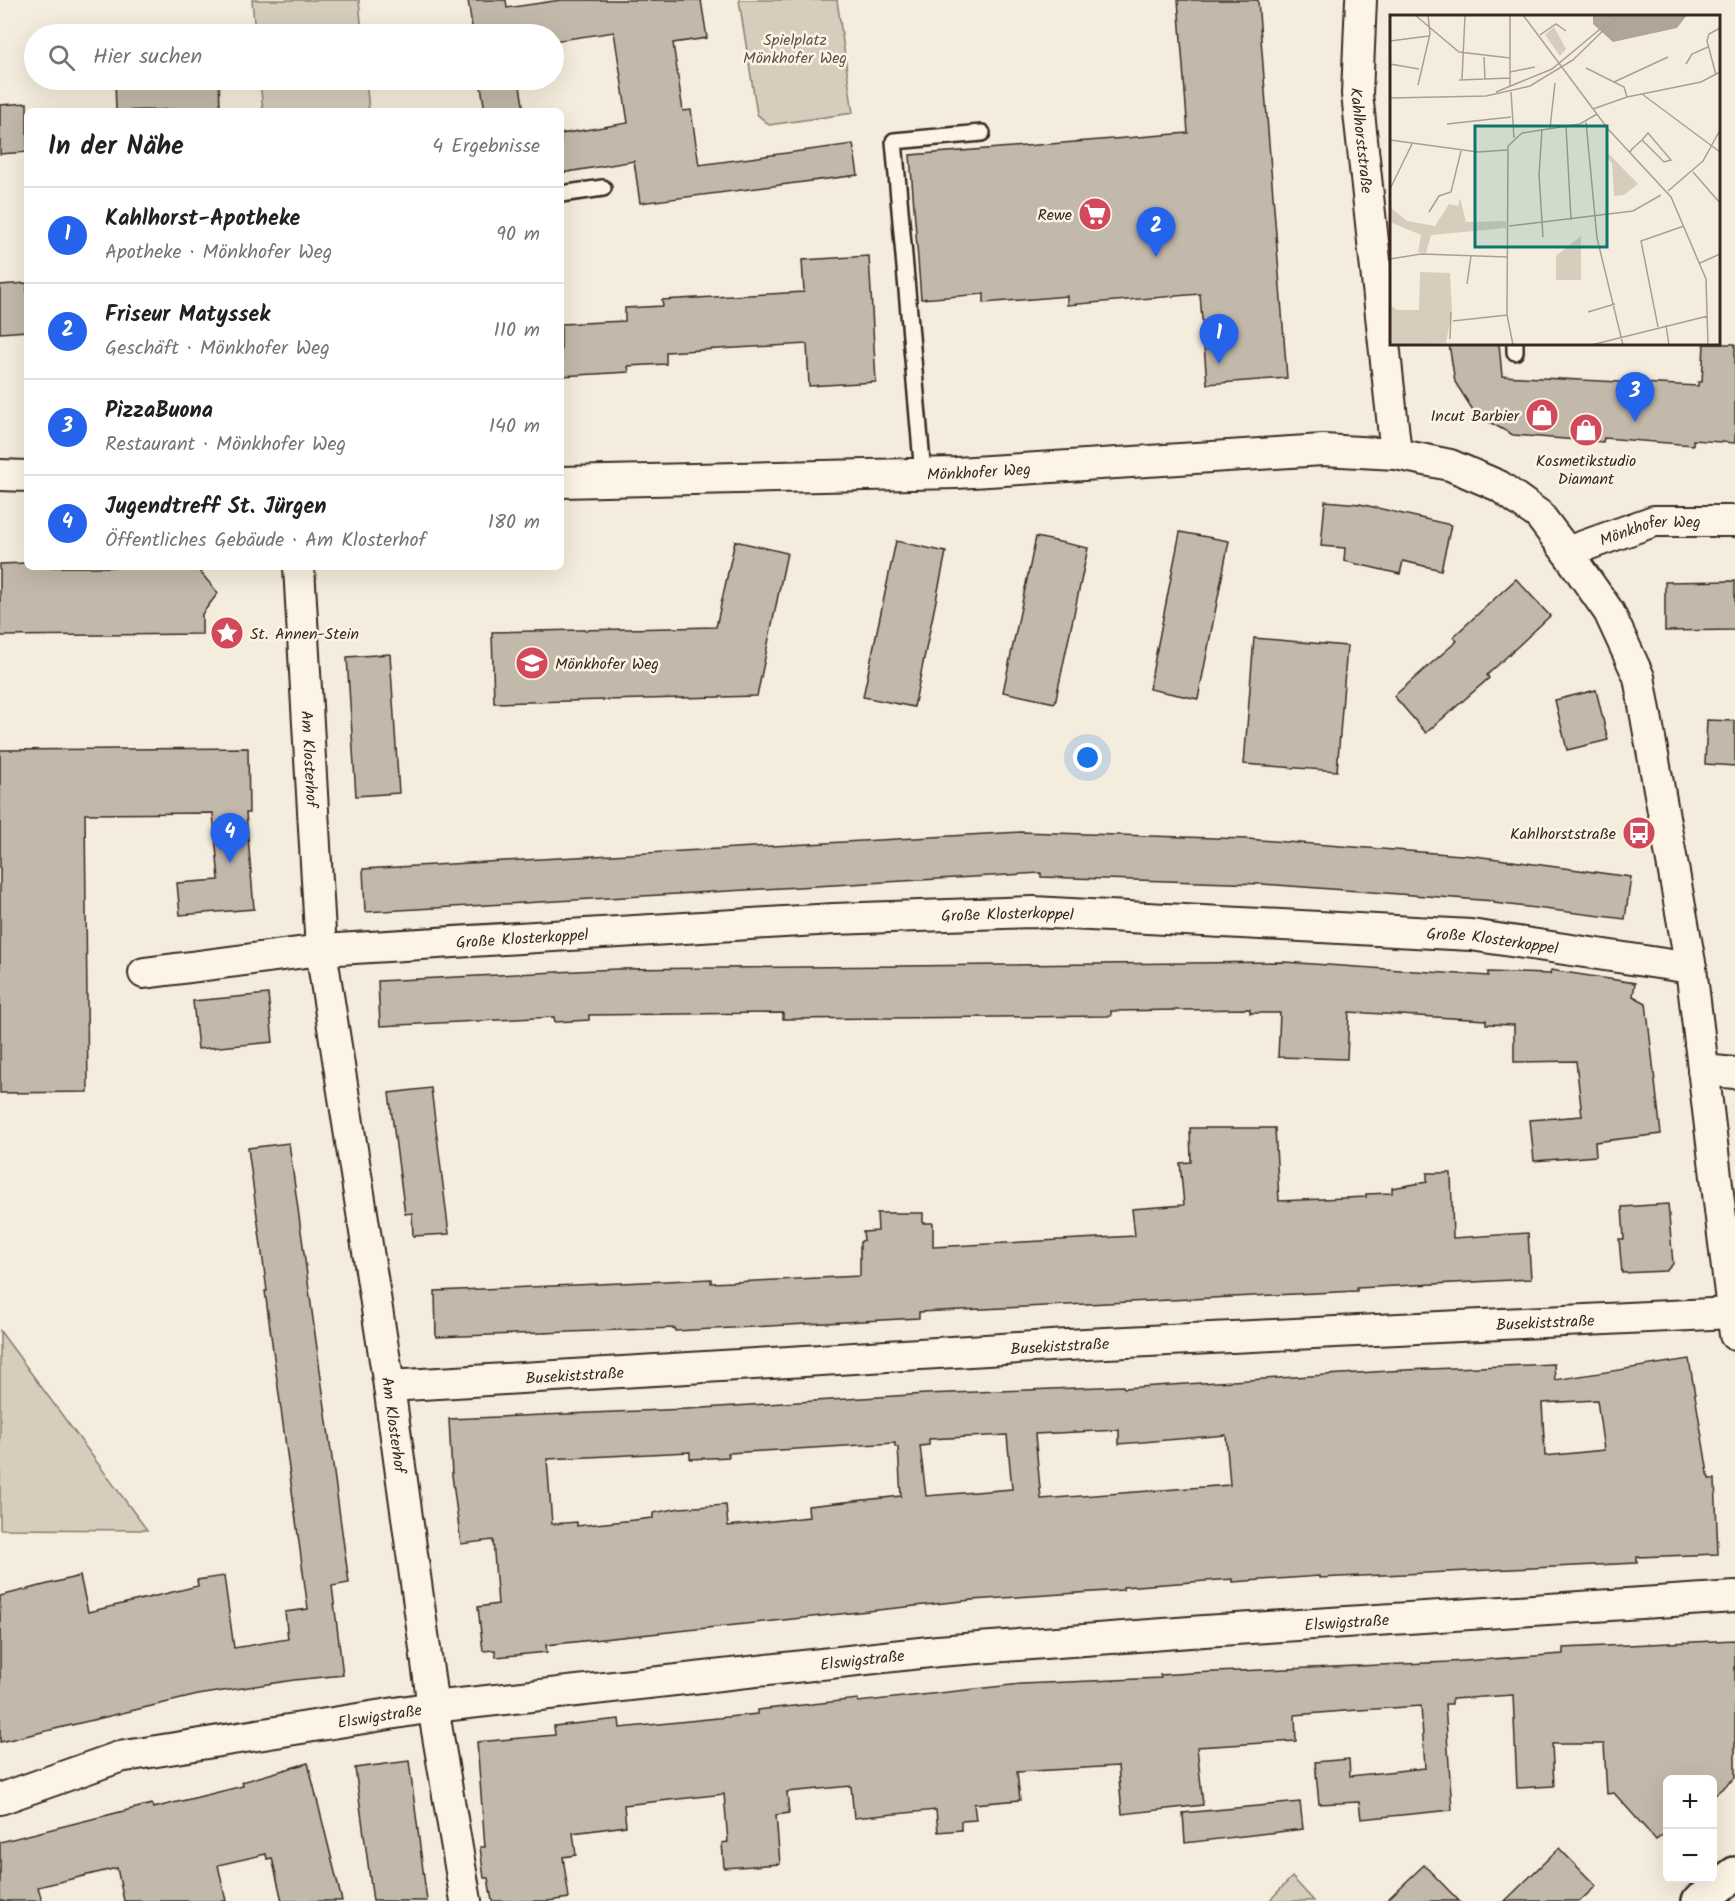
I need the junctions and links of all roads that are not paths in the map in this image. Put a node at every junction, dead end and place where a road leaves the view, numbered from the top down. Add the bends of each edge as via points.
1 (1361, 0) edge
2 (982, 133) dead end
3 (603, 188) dead end
4 (564, 194) edge
5 (1386, 324) edge
6 (1396, 454) junction
7 (923, 474) junction
8 (0, 475) edge
9 (24, 476) edge
10 (564, 482) edge
11 (1735, 521) edge
12 (1567, 552) junction
13 (299, 570) edge
14 (321, 950) junction
15 (1691, 968) junction
16 (144, 973) dead end
17 (1703, 1070) junction
18 (1735, 1073) edge
19 (1734, 1324) edge
20 (389, 1386) junction
21 (1735, 1597) edge
22 (434, 1707) junction
23 (0, 1799) edge
24 (1735, 1874) edge
25 (466, 1901) edge
26 (1699, 1901) edge

1 - 5 street, Kahlhorststraße via 1357,94
2 - 7 lane via 894,141
3 - 4 lane
5 - 6 street, Kahlhorststraße
6 - 7 street, Mönkhofer Weg via 1323,450
6 - 12 street via 1450,465 1499,486 1539,515
7 - 10 street, Mönkhofer Weg
8 - 9 street
11 - 12 street, Mönkhofer Weg via 1654,521
12 - 15 street via 1609,612 1639,676
13 - 14 street, Am Klosterhof
14 - 15 street, Große Klosterkoppel via 822,920 1048,912 1471,935
14 - 16 street
14 - 20 street, Am Klosterhof
15 - 17 street
17 - 18 street
17 - 19 street
19 - 20 street, Busekiststraße via 1085,1344
20 - 22 street, Am Klosterhof
21 - 22 street, Elswigstraße via 938,1651
22 - 23 street, Elswigstraße via 119,1757
22 - 25 street, Am Klosterhof
24 - 26 main road

